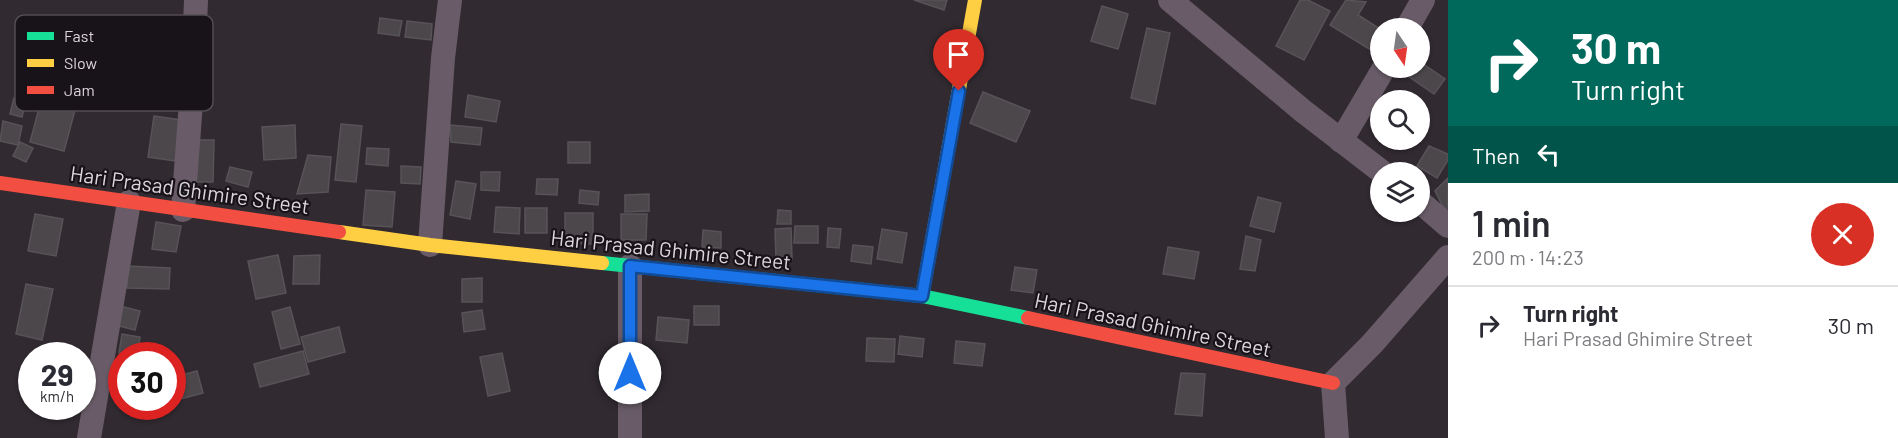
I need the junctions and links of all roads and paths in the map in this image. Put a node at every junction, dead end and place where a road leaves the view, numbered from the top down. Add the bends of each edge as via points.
1 (196, 0) edge
2 (450, 0) edge
3 (975, 0) edge
4 (1170, 0) edge
5 (1423, 0) edge
6 (195, 15) edge
7 (1413, 18) edge
8 (1378, 78) edge
9 (190, 111) edge
10 (1341, 141) junction
11 (1370, 163) edge
12 (0, 183) edge
13 (129, 202) junction
14 (183, 210) junction
15 (1430, 210) edge
16 (1448, 226) edge
17 (430, 245) junction
18 (1448, 257) edge
19 (630, 266) junction
20 (922, 296) junction
21 (1333, 383) junction
22 (89, 438) edge
23 (630, 438) edge
24 (1337, 438) edge

1 - 6 street
2 - 17 street
3 - 20 street
4 - 10 street
5 - 7 street
8 - 10 street
9 - 14 street
10 - 11 street
12 - 13 street, Hari Prasad Ghimire Street
13 - 14 street, Hari Prasad Ghimire Street
13 - 22 street
14 - 17 street, Hari Prasad Ghimire Street
15 - 16 street
17 - 19 street, Hari Prasad Ghimire Street
18 - 21 street
19 - 20 street, Hari Prasad Ghimire Street
19 - 23 street
20 - 21 street, Hari Prasad Ghimire Street
21 - 24 street

